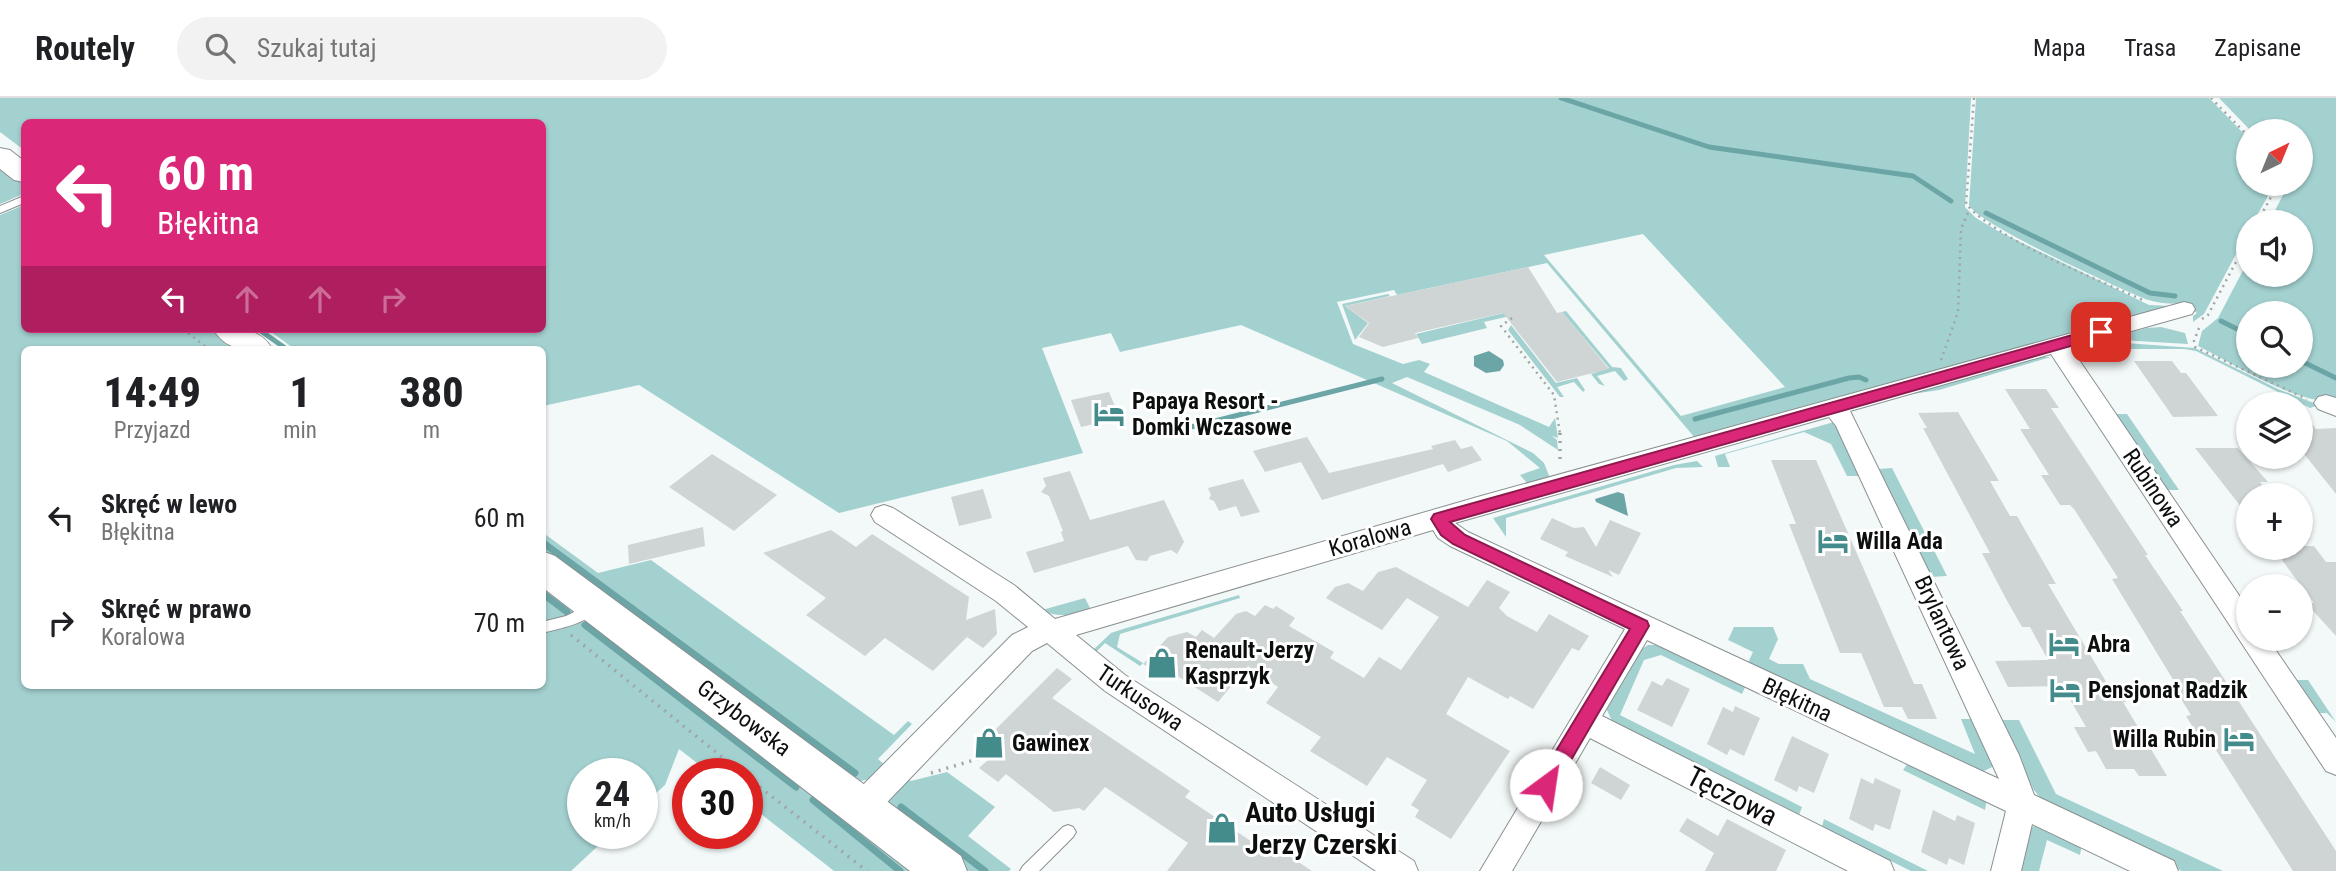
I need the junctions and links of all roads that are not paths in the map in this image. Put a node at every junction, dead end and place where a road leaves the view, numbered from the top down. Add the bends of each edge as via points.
1 (0, 156) edge
2 (21, 172) edge
3 (21, 200) edge
4 (0, 210) edge
5 (2176, 312) road end
6 (234, 333) edge
7 (2056, 344) junction
8 (252, 346) edge
9 (1834, 407) junction
10 (884, 515) dead end
11 (1439, 519) junction
12 (546, 569) edge
13 (595, 606) junction
14 (2236, 613) edge
15 (1641, 626) junction
16 (546, 627) edge
17 (1052, 631) junction
18 (2261, 651) edge
19 (1584, 721) junction
20 (2336, 762) edge
21 (2022, 806) junction
22 (861, 808) junction
23 (1068, 832) dead end
24 (1835, 861) edge
25 (945, 871) edge
26 (1028, 871) edge
27 (1403, 871) edge
28 (1495, 871) edge
29 (1879, 871) edge
30 (2006, 871) edge
31 (2162, 871) edge

1 - 2 street
3 - 4 lane
5 - 7 street, Koralowa
6 - 8 street
7 - 9 street, Koralowa
7 - 14 street, Rubinowa
9 - 11 street, Koralowa
9 - 21 street, Brylantowa via 1846,422 2009,764
10 - 17 street, Turkusowa via 1005,593
11 - 15 street, Błękitna via 1459,539
11 - 17 street, Koralowa
12 - 13 street, Grzybowska
13 - 16 lane via 570,621
13 - 22 street, Grzybowska
15 - 19 street
15 - 21 street, Błękitna
17 - 22 street, Koralowa via 1023,643
17 - 27 street, Turkusowa via 1115,683
18 - 20 street
19 - 24 street, Tęczowa
19 - 28 street
21 - 30 street
21 - 31 street, Błękitna
22 - 25 street, Grzybowska
23 - 26 lane
24 - 29 street, Tęczowa

